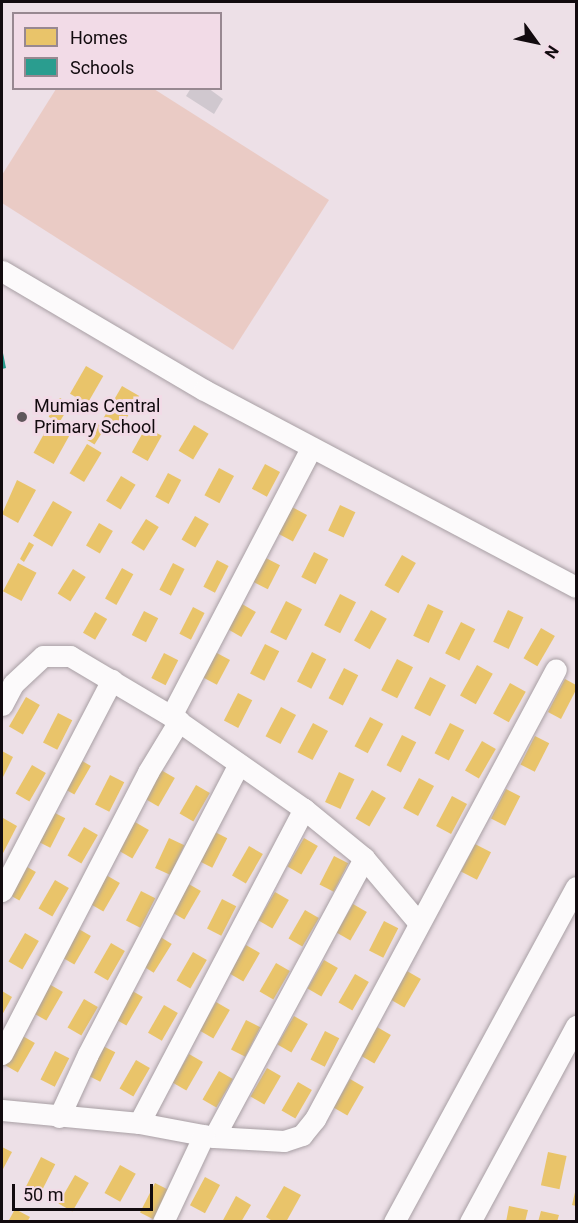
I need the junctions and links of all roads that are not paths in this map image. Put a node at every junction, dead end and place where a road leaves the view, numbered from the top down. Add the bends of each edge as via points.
1 (2, 271) edge
2 (311, 448) junction
3 (576, 587) edge
4 (556, 669) dead end
5 (112, 680) junction
6 (2, 705) edge
7 (175, 719) junction
8 (239, 764) junction
9 (304, 809) junction
10 (363, 858) junction
11 (576, 887) edge
12 (2, 891) edge
13 (419, 923) junction
14 (576, 1026) edge
15 (2, 1054) edge
16 (2, 1110) edge
17 (59, 1117) junction
18 (138, 1123) junction
19 (209, 1136) junction
20 (163, 1221) edge
21 (394, 1221) edge
22 (470, 1221) edge

1 - 2 street
2 - 3 street
2 - 7 street
4 - 13 street
5 - 6 street via 70,656 43,656 13,684
5 - 7 street
5 - 12 street
7 - 8 street
7 - 15 street
8 - 9 street
8 - 17 street
9 - 10 street
9 - 18 street
10 - 13 street
10 - 19 street
11 - 21 street
13 - 19 street via 315,1119 302,1135 284,1142
14 - 22 street
16 - 17 street
17 - 18 street
18 - 19 street
19 - 20 street

